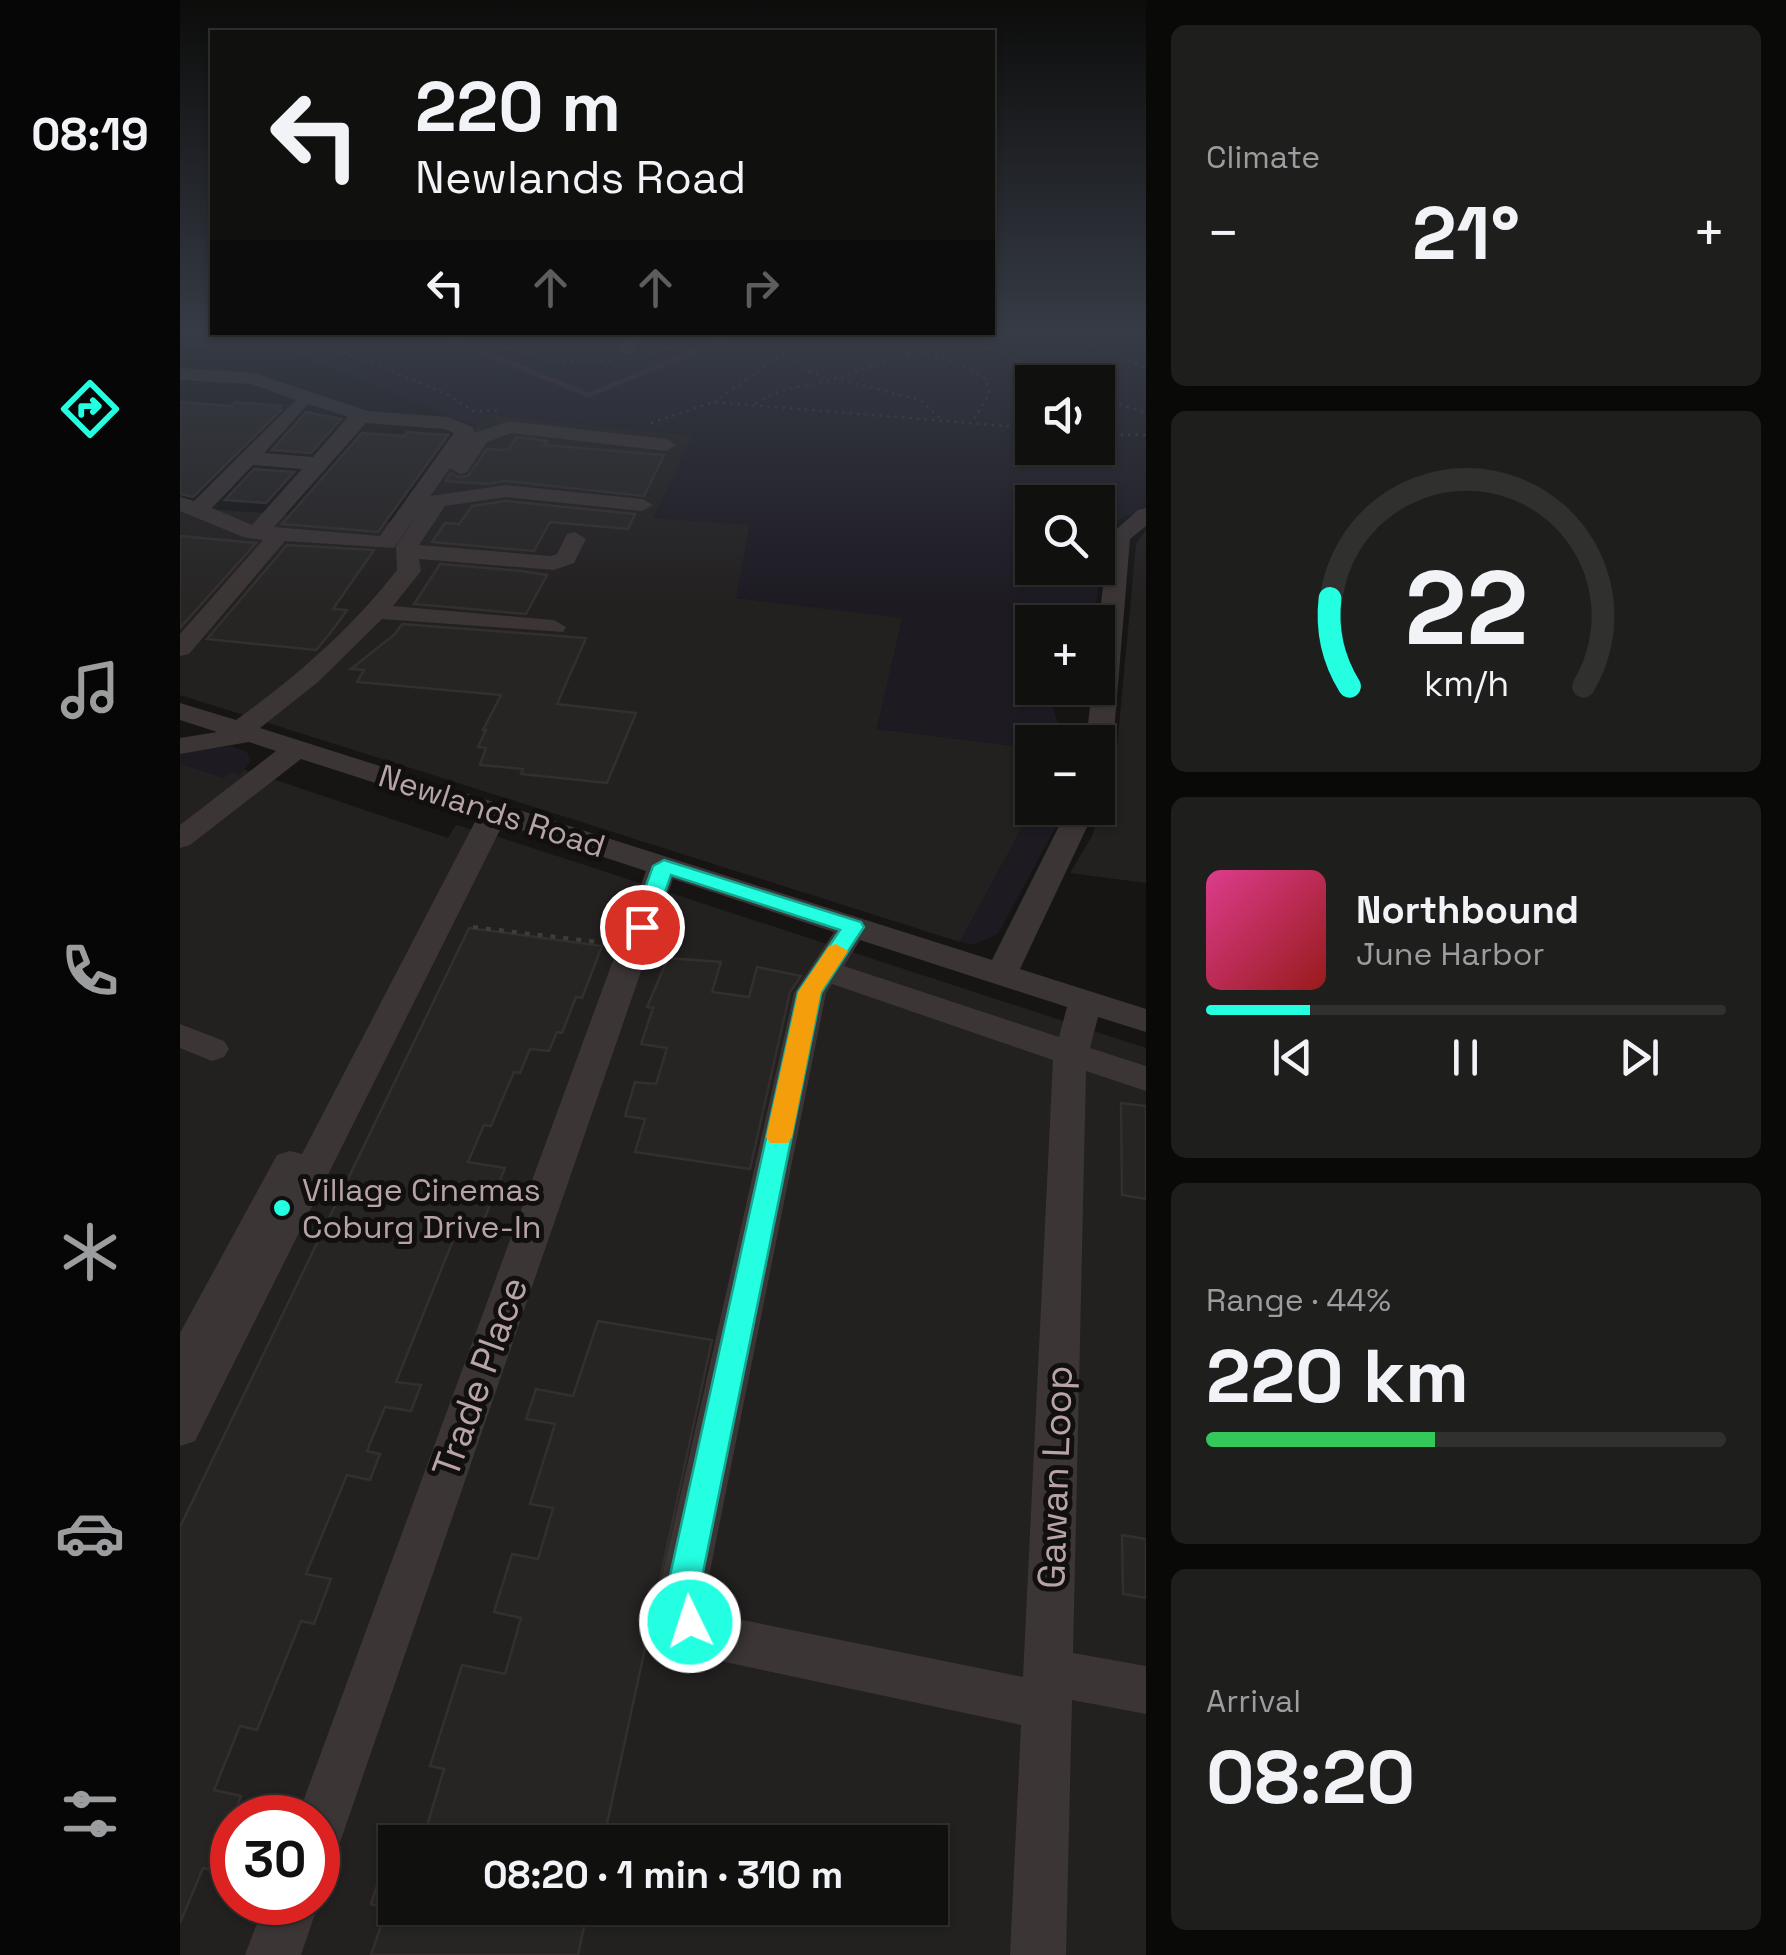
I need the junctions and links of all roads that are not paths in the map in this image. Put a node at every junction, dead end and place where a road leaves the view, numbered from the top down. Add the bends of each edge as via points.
1 (287, 421) edge
2 (356, 421) edge
3 (429, 421) edge
4 (666, 445) dead end
5 (248, 458) junction
6 (318, 464) junction
7 (438, 500) junction
8 (642, 505) dead end
9 (189, 506) edge
10 (1146, 515) edge
11 (268, 534) junction
12 (575, 539) dead end
13 (408, 552) junction
14 (379, 612) junction
15 (554, 627) dead end
16 (180, 649) edge
17 (180, 712) edge
18 (1101, 725) edge
19 (245, 732) junction
20 (180, 746) edge
21 (296, 748) junction
22 (487, 809) junction
23 (1074, 825) edge
24 (180, 839) edge
25 (664, 866) junction
26 (853, 927) junction
27 (823, 970) junction
28 (1002, 975) junction
29 (1085, 1002) junction
30 (1146, 1021) edge
31 (1070, 1054) junction
32 (1146, 1079) edge
33 (180, 1372) edge
34 (180, 1428) edge
35 (1048, 1689) junction
36 (1146, 1690) edge
37 (331, 1795) edge
38 (284, 1925) edge
39 (274, 1955) edge
40 (1038, 1955) edge

1 - 5 street
2 - 6 street
3 - 11 street via 466,431 386,543
4 - 7 street via 509,427 480,438
5 - 6 street
5 - 9 street
6 - 11 street
7 - 8 street via 506,491
7 - 13 street
9 - 11 street
10 - 18 street via 1119,537
11 - 16 street
12 - 13 street via 566,558 554,563
13 - 14 street via 409,571
14 - 15 street
14 - 19 street
17 - 19 street, Newlands Road
19 - 20 street
19 - 21 street, Newlands Road
21 - 22 street, Newlands Road
21 - 24 street
22 - 25 street, Newlands Road
22 - 33 street
22 - 34 street
23 - 28 street
25 - 26 street, Newlands Road
25 - 37 street, Trade Place
26 - 27 street
26 - 28 street, Newlands Road
27 - 31 street
27 - 35 street via 810,992 680,1603 706,1635
28 - 29 street, Newlands Road
29 - 30 street, Newlands Road
29 - 31 street, Gawan Loop
31 - 32 street
31 - 35 street, Gawan Loop
35 - 36 street
35 - 40 street, Gawan Loop
38 - 39 street

